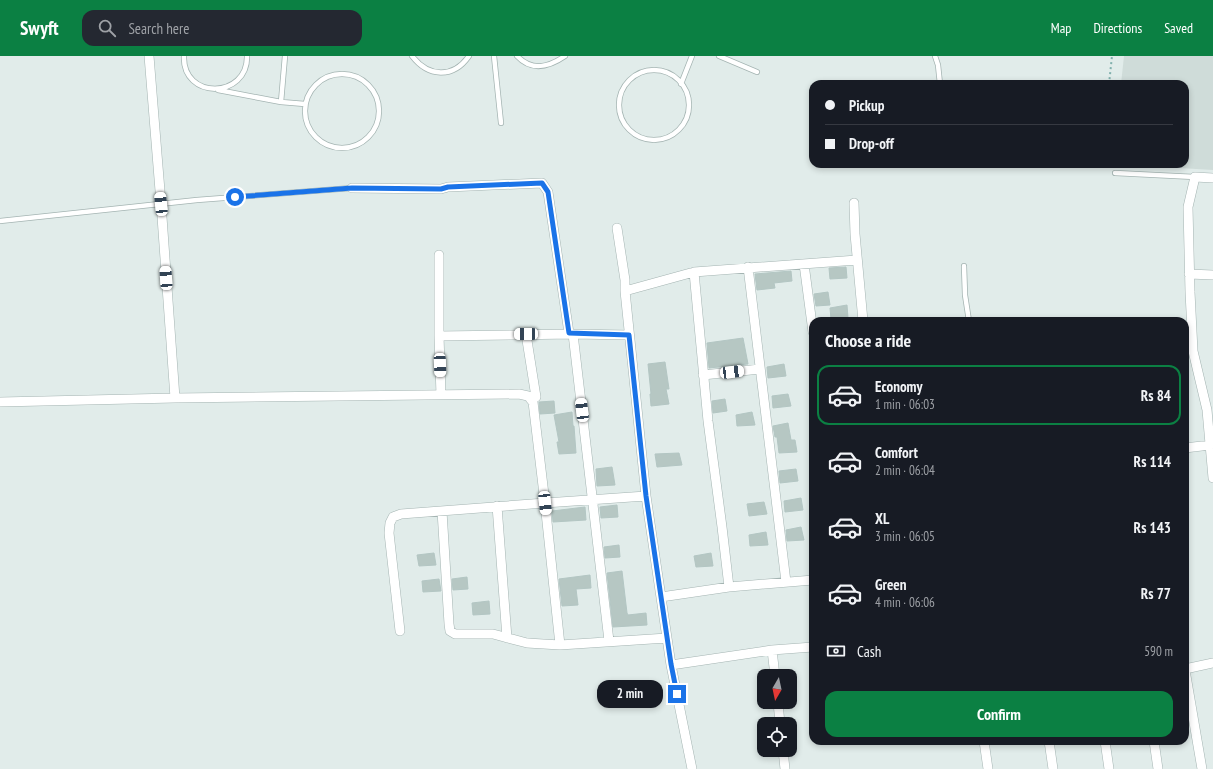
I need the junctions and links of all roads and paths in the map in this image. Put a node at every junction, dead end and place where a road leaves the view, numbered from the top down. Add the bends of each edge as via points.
1 (149, 56) edge
2 (184, 56) edge
3 (247, 56) edge
4 (285, 56) edge
5 (412, 56) edge
6 (469, 56) edge
7 (494, 56) edge
8 (517, 56) edge
9 (565, 56) edge
10 (692, 56) edge
11 (719, 56) edge
12 (935, 56) edge
13 (1112, 56) edge
14 (757, 72) dead end
15 (940, 80) edge
16 (1109, 80) edge
17 (681, 84) junction
18 (214, 90) junction
19 (281, 102) junction
20 (306, 104) junction
21 (501, 123) dead end
22 (1115, 173) dead end
23 (1195, 177) junction
24 (1213, 178) edge
25 (352, 188) joint
26 (854, 203) dead end
27 (161, 204) junction
28 (0, 220) edge
29 (617, 228) dead end
30 (439, 255) dead end
31 (857, 260) junction
32 (804, 264) junction
33 (964, 266) dead end
34 (748, 267) junction
35 (694, 272) junction
36 (1190, 274) junction
37 (1213, 275) edge
38 (625, 290) junction
39 (811, 317) edge
40 (863, 317) edge
41 (969, 317) edge
42 (526, 334) junction
43 (573, 334) junction
44 (629, 335) junction
45 (439, 336) junction
46 (1189, 352) edge
47 (760, 369) junction
48 (704, 375) junction
49 (441, 395) junction
50 (536, 397) dead end
51 (175, 398) junction
52 (0, 402) edge
53 (1210, 411) edge
54 (1210, 445) junction
55 (1189, 448) edge
56 (1212, 464) edge
57 (1213, 478) edge
58 (646, 496) junction
59 (592, 499) junction
60 (545, 503) junction
61 (497, 506) junction
62 (442, 511) junction
63 (809, 580) edge
64 (786, 582) junction
65 (729, 587) junction
66 (661, 597) junction
67 (400, 631) dead end
68 (507, 638) junction
69 (667, 638) junction
70 (609, 642) junction
71 (560, 645) junction
72 (809, 647) edge
73 (772, 650) junction
74 (1213, 663) edge
75 (671, 664) junction
76 (1189, 668) edge
77 (774, 669) edge
78 (1189, 693) edge
79 (985, 745) edge
80 (1050, 745) edge
81 (1106, 745) edge
82 (1155, 745) edge
83 (784, 757) edge
84 (692, 769) edge
85 (786, 769) edge
86 (988, 769) edge
87 (1053, 769) edge
88 (1109, 769) edge
89 (1158, 769) edge
90 (1202, 769) edge

1 - 27 street
2 - 18 lane via 187,73 194,81
3 - 18 lane via 244,71 238,80 225,88
4 - 19 lane
5 - 6 lane via 418,64 440,73 451,71 464,63
7 - 21 lane
8 - 9 lane via 529,64 540,66 551,65
10 - 17 lane
11 - 14 lane
12 - 15 lane
13 - 16 path
17 - 17 lane via 686,89 690,108 687,120 680,130 665,139 653,141 641,139 630,132 622,122 618,99 623,87 636,74 647,70 660,70 672,74
18 - 19 lane
19 - 20 lane
20 - 20 lane via 310,92 323,79 335,74 348,74 368,84 375,94 379,114 376,126 368,136 354,146 341,148 328,145 317,138 309,128 305,116
22 - 23 lane
23 - 24 street
23 - 36 street via 1188,207
25 - 27 lane
25 - 43 street via 441,189 542,183 548,192 569,333
26 - 31 street
27 - 28 lane
27 - 51 street
29 - 38 street
30 - 45 street
31 - 32 street
31 - 40 street
32 - 34 street
32 - 39 street
33 - 41 lane via 965,296
34 - 35 street
34 - 47 street
35 - 38 street
35 - 48 street
36 - 37 street
36 - 46 street
38 - 44 street
42 - 43 street
42 - 45 street
42 - 50 street
43 - 44 street
43 - 59 street
44 - 58 street
45 - 49 street
46 - 53 street
47 - 48 street
47 - 64 street
48 - 65 street
49 - 51 street
49 - 60 street via 528,396 533,402
51 - 52 street
53 - 54 street
54 - 55 street
54 - 56 street
56 - 57 street
58 - 59 street
58 - 66 street
59 - 60 street
59 - 70 street
60 - 61 street
60 - 71 street
61 - 62 street
61 - 68 street
62 - 67 street via 401,514 393,517 390,523
62 - 68 street via 450,630 455,634 494,634
63 - 64 street
64 - 65 street
65 - 66 street
66 - 69 street
68 - 71 street via 527,643
69 - 70 street
69 - 75 street
70 - 71 street
72 - 73 street
73 - 75 street
73 - 77 street
74 - 76 street
75 - 84 street
78 - 90 street
79 - 86 street
80 - 87 street
81 - 88 street
82 - 89 street
83 - 85 street

